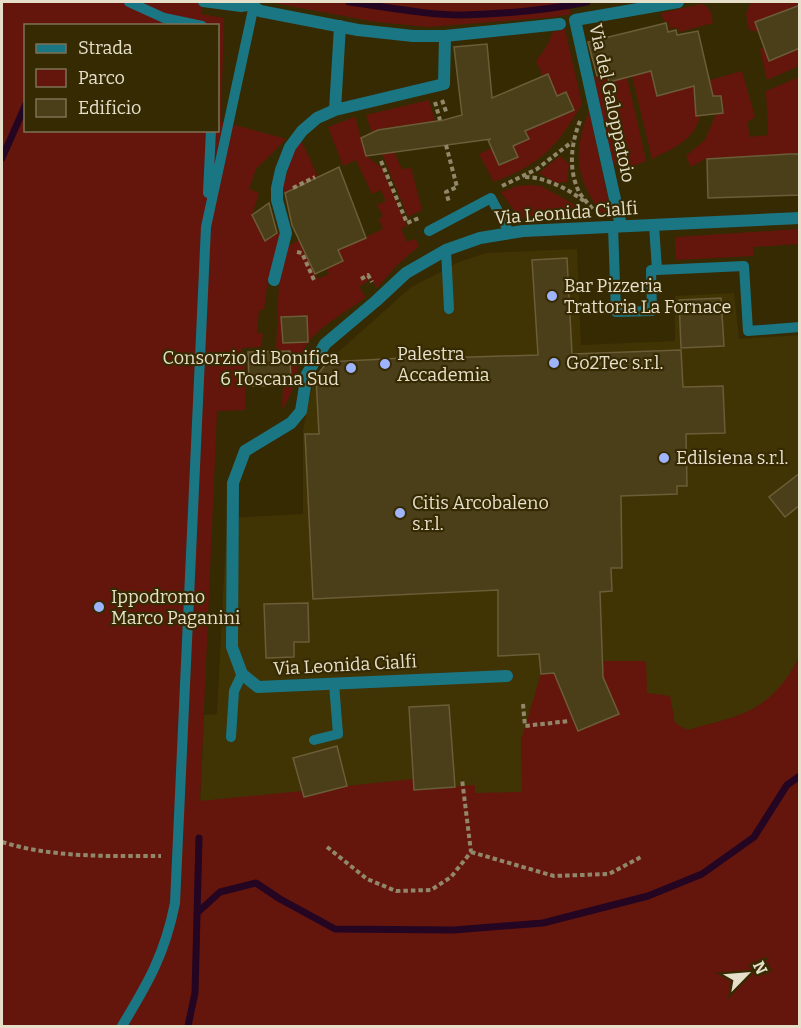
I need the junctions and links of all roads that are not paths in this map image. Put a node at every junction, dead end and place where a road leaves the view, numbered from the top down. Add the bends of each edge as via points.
1 (129, 2) edge
2 (203, 2) edge
3 (678, 2) edge
4 (254, 3) edge
5 (192, 24) edge
6 (560, 24) dead end
7 (340, 26) junction
8 (445, 36) junction
9 (335, 110) junction
10 (211, 132) edge
11 (800, 218) edge
12 (654, 225) junction
13 (617, 226) junction
14 (206, 227) junction
15 (429, 231) road end
16 (509, 232) junction
17 (446, 250) junction
18 (657, 270) junction
19 (274, 280) dead end
20 (449, 309) dead end
21 (800, 327) edge
22 (242, 674) junction
23 (507, 676) dead end
24 (334, 684) junction
25 (231, 737) dead end
26 (314, 740) dead end
27 (122, 1026) edge

1 - 5 lane via 164,18
2 - 4 lane via 241,7
3 - 13 street, Via del Galoppatoio via 575,20
4 - 7 street, Via del Galoppatoio via 260,11
4 - 14 lane
6 - 8 street, Via del Galoppatoio
7 - 8 street, Via del Galoppatoio via 390,35
7 - 9 street
8 - 9 street via 444,84
9 - 19 street via 302,131 280,170 277,200 286,233
10 - 14 lane
11 - 12 street, Via Leonida Cialfi
12 - 13 street, Via Leonida Cialfi
12 - 18 lane
13 - 16 street, Via Leonida Cialfi
13 - 18 lane via 616,312 652,311 651,270
14 - 27 lane via 175,903 169,933 153,975
15 - 16 lane via 491,198
16 - 17 street, Via Leonida Cialfi
17 - 20 lane
17 - 22 street, Via Leonida Cialfi via 406,273 325,344 307,374 301,411 291,423 245,451 232,483 232,647
18 - 21 lane via 744,266 748,331
22 - 24 street, Via Leonida Cialfi via 258,687
22 - 25 lane via 234,691
23 - 24 street, Via Leonida Cialfi
24 - 26 lane via 338,734

